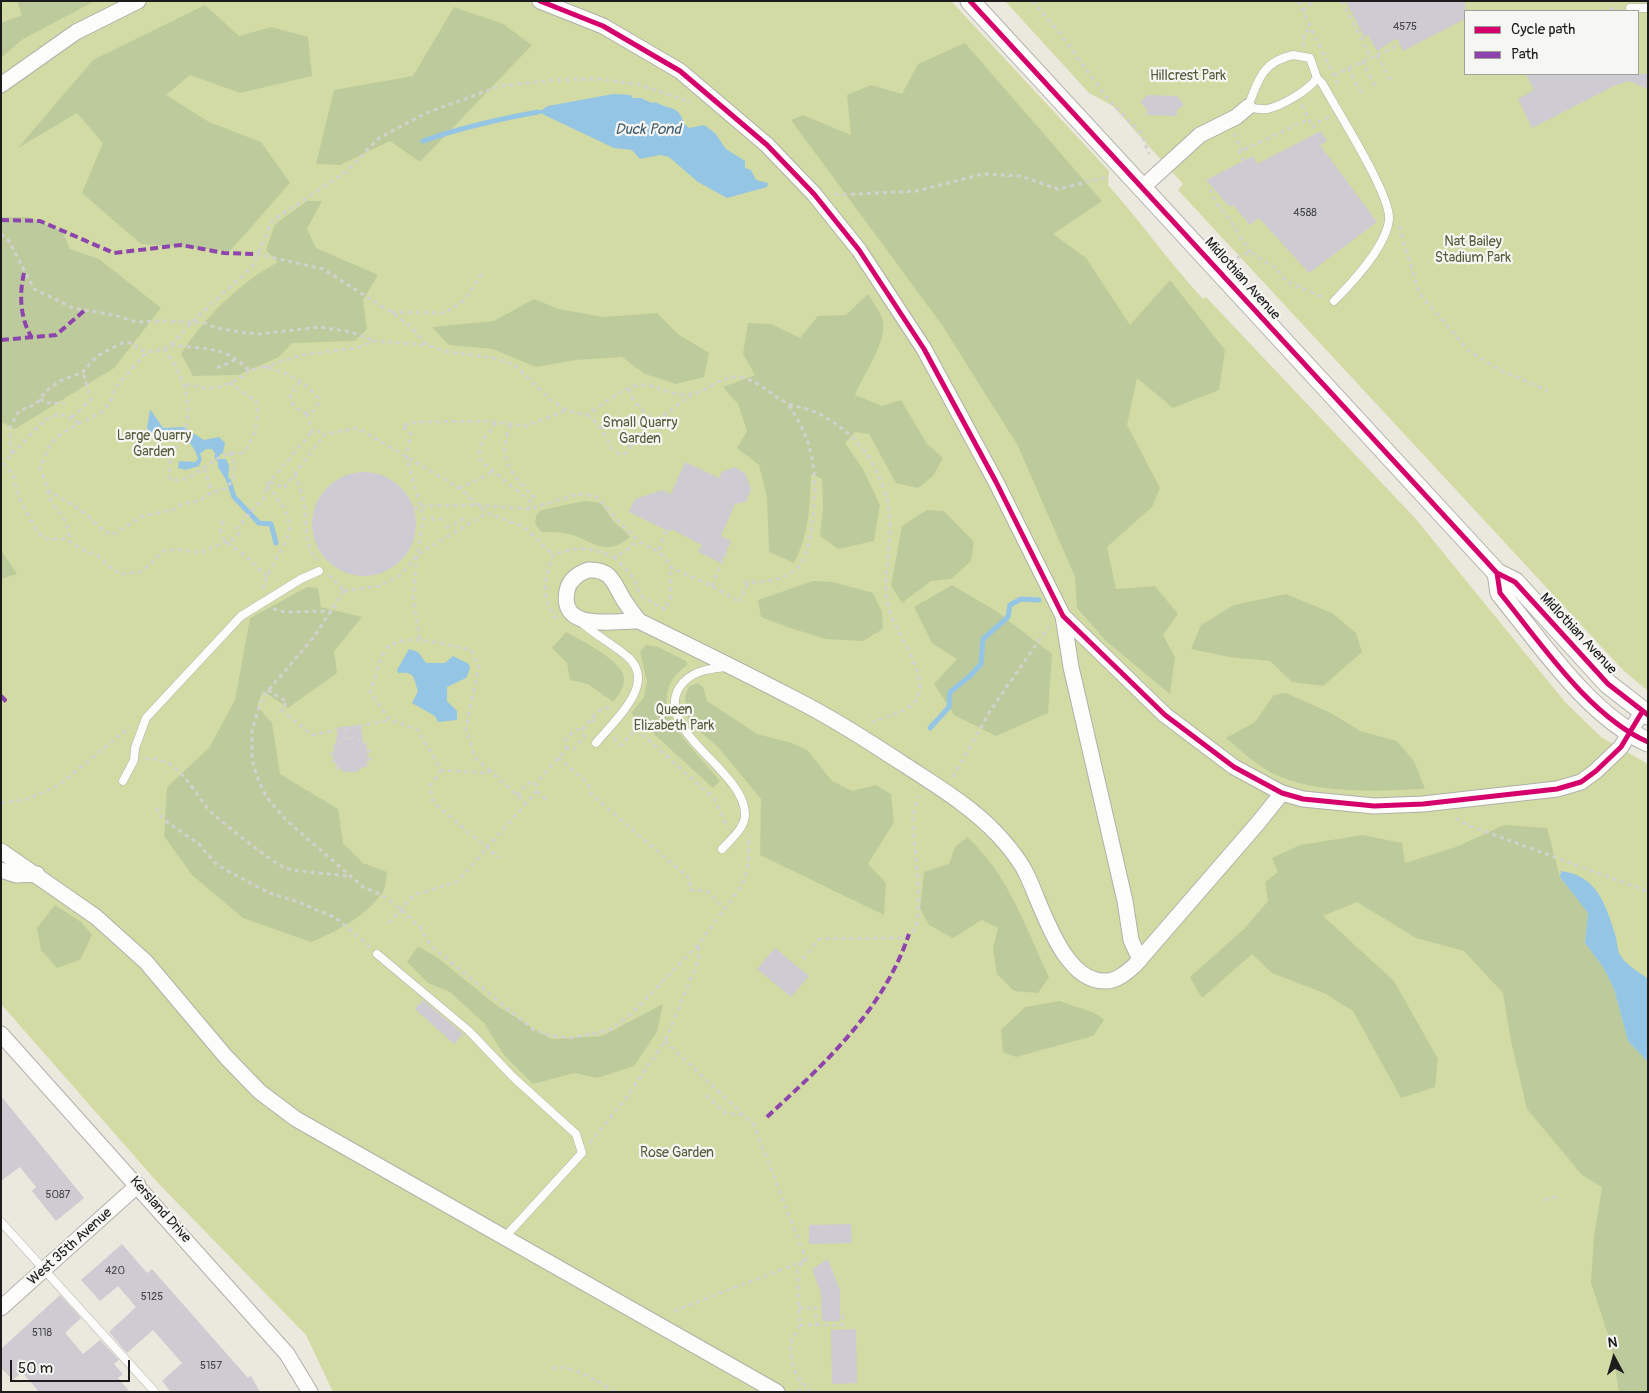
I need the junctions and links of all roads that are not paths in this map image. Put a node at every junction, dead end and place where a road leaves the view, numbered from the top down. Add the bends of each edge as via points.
1 (138, 1) edge
2 (540, 1) edge
3 (970, 1) edge
4 (1630, 8) dead end
5 (1648, 8) edge
6 (1317, 78) junction
7 (1, 85) edge
8 (1248, 107) junction
9 (1143, 187) junction
10 (1334, 302) dead end
11 (321, 569) road end
12 (1497, 573) junction
13 (1063, 616) junction
14 (578, 619) junction
15 (639, 621) junction
16 (730, 666) junction
17 (1645, 714) edge
18 (1629, 734) junction
19 (1648, 742) edge
20 (596, 743) dead end
21 (123, 781) dead end
22 (1282, 793) junction
23 (722, 849) dead end
24 (1, 851) edge
25 (1, 870) edge
26 (37, 874) junction
27 (377, 954) road end
28 (1140, 960) junction
29 (1, 1034) edge
30 (138, 1185) junction
31 (1, 1222) edge
32 (505, 1237) junction
33 (45, 1269) junction
34 (1, 1308) edge
35 (155, 1392) edge
36 (310, 1392) edge
37 (777, 1392) edge

1 - 7 street via 76,32
2 - 13 street via 603,26 680,71 767,145 814,194 859,250 924,349
3 - 9 street, Midlothian Avenue
4 - 5 lane
6 - 8 lane via 1304,91 1267,109
6 - 8 lane via 1310,58 1302,55 1268,64
6 - 10 lane via 1373,172 1389,220 1384,236
8 - 9 street via 1236,117 1200,135
9 - 12 street, Midlothian Avenue
11 - 21 lane via 241,616 146,718 134,760
12 - 17 street, Midlothian Avenue via 1515,582 1608,684
12 - 18 street, Midlothian Avenue via 1500,593 1550,654 1609,720
13 - 22 street via 1165,715 1234,767
13 - 28 street via 1131,940
14 - 15 street via 594,624
14 - 15 street via 567,605 568,587 579,573 597,570 612,578
14 - 20 lane via 631,660 637,675 633,700
15 - 16 street
16 - 23 lane via 703,670 690,676 674,696 674,709 680,724 738,792 745,806 745,818 739,830
16 - 28 street via 858,734 983,820 1022,866 1062,950 1076,970 1093,979 1106,981 1120,977
17 - 18 street
18 - 19 street, Midlothian Avenue
18 - 22 street via 1621,747 1596,771 1581,782 1557,789 1423,804 1374,806 1303,799
22 - 28 street
24 - 26 street
25 - 26 street via 16,875
26 - 32 street via 96,917 146,962 260,1092 296,1119
27 - 32 lane via 469,1031 513,1077 576,1134 582,1153
29 - 30 street, Kersland Drive
30 - 33 street, West 35th Avenue
30 - 36 street, Kersland Drive via 288,1354
31 - 33 lane
32 - 37 street
33 - 34 street, West 35th Avenue
33 - 35 lane

